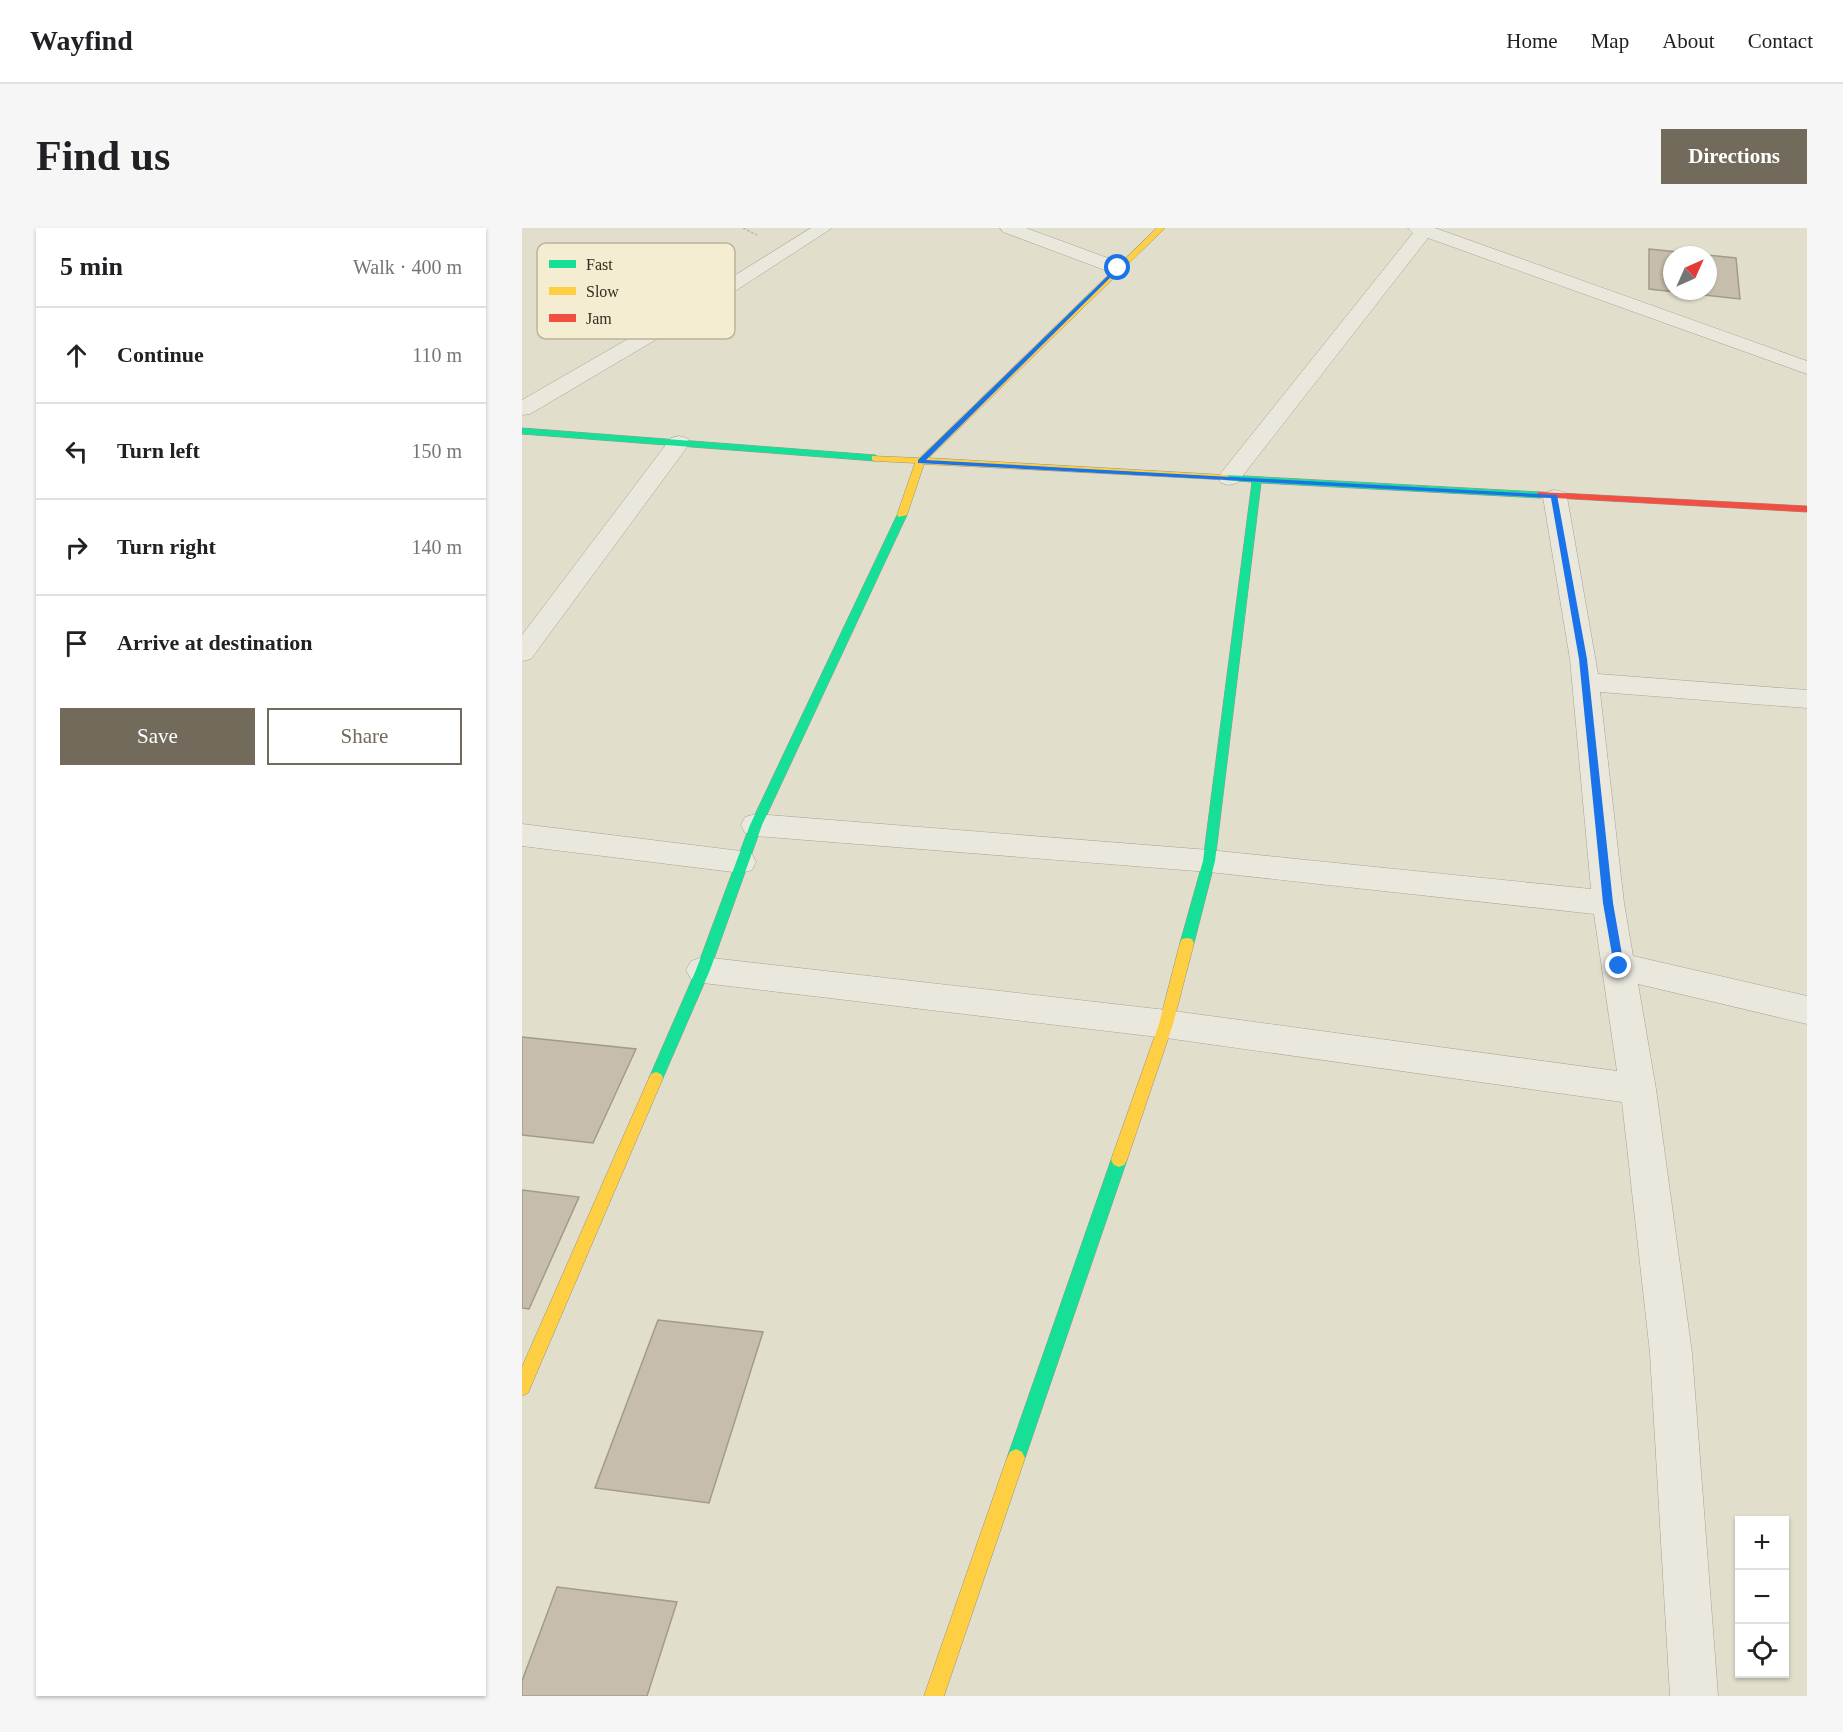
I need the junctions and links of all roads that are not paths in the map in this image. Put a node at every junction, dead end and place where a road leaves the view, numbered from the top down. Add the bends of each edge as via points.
1 (823, 228) edge
2 (1010, 228) edge
3 (1161, 228) edge
4 (1423, 229) edge
5 (1118, 268) junction
6 (735, 283) edge
7 (642, 339) edge
8 (1807, 368) edge
9 (522, 409) edge
10 (522, 431) edge
11 (679, 443) junction
12 (920, 462) junction
13 (1228, 478) junction
14 (1257, 480) junction
15 (1554, 496) junction
16 (1807, 509) edge
17 (522, 653) edge
18 (1586, 682) junction
19 (1807, 699) edge
20 (756, 825) junction
21 (522, 835) edge
22 (1209, 861) junction
23 (741, 862) junction
24 (1608, 903) junction
25 (1619, 966) junction
26 (703, 970) junction
27 (1807, 1010) edge
28 (1166, 1024) junction
29 (1638, 1089) junction
30 (522, 1388) edge
31 (934, 1696) edge
32 (1694, 1696) edge

1 - 6 street
2 - 5 street
3 - 5 street
4 - 8 street
4 - 13 street
5 - 12 street
7 - 9 street
10 - 11 street
11 - 12 street
11 - 17 street
12 - 13 street
12 - 20 street via 905,509
13 - 14 street
14 - 15 street
14 - 22 street
15 - 16 street
15 - 18 street
18 - 19 street
18 - 24 street
20 - 22 street
20 - 23 street
21 - 23 street
22 - 24 street
22 - 28 street
23 - 26 street
24 - 25 street
25 - 27 street
25 - 29 street
26 - 28 street
26 - 30 street
28 - 29 street
28 - 31 street
29 - 32 street via 1671,1353

